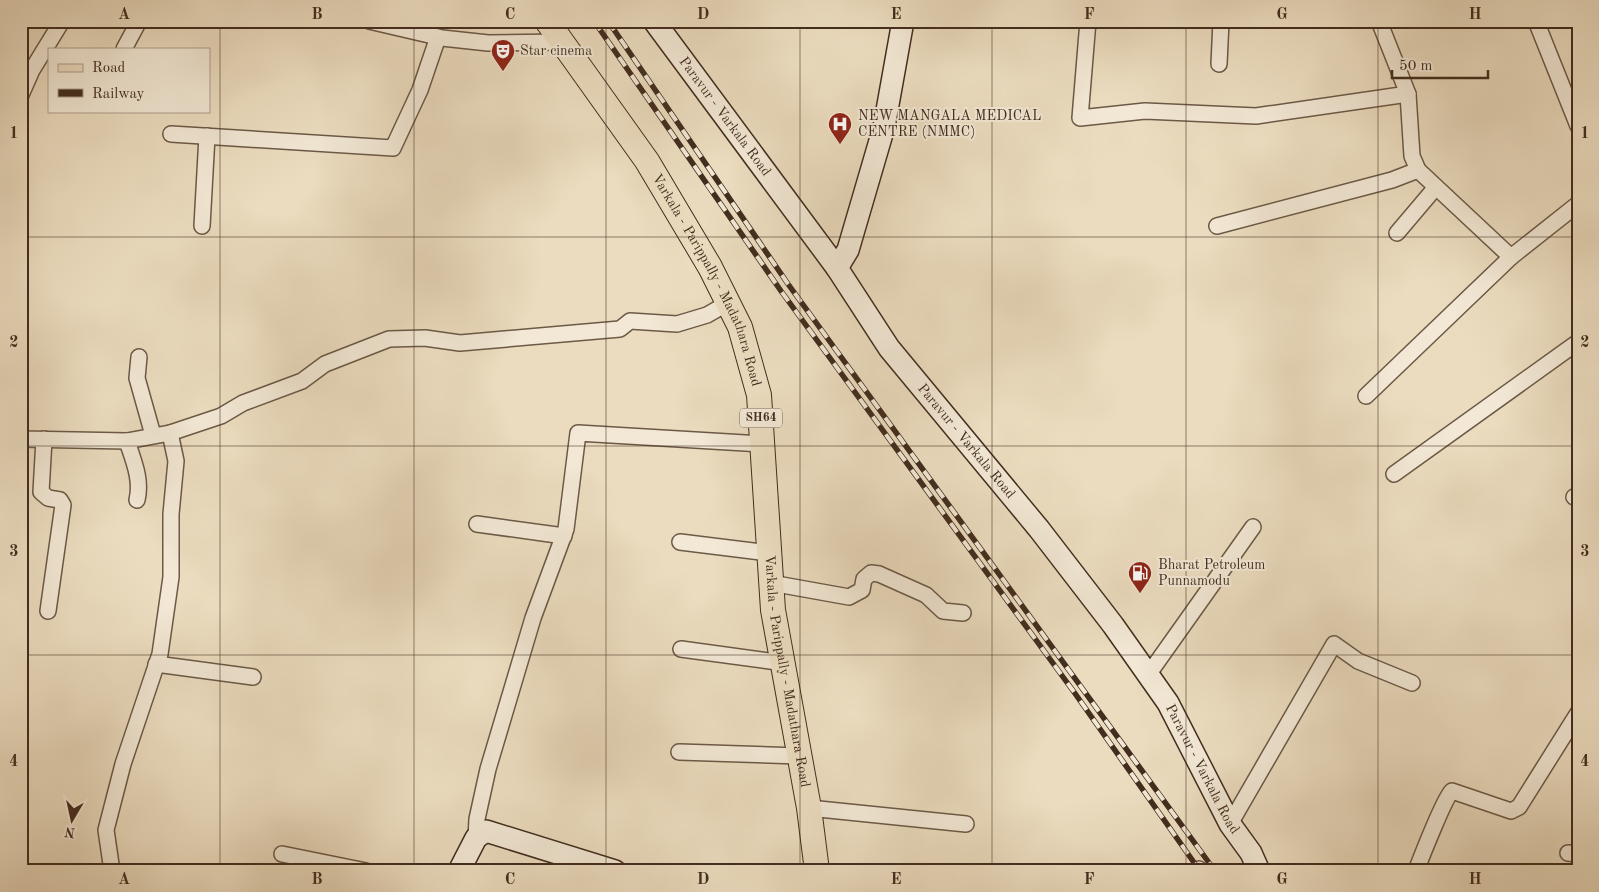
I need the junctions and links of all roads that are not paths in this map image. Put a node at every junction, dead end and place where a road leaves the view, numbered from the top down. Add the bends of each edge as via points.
1 (62, 21) edge
2 (139, 21) edge
3 (369, 21) edge
4 (547, 21) edge
5 (654, 21) edge
6 (903, 21) edge
7 (1088, 21) edge
8 (1221, 21) edge
9 (1379, 21) edge
10 (1536, 21) edge
11 (438, 37) junction
12 (561, 42) junction
13 (125, 48) edge
14 (1219, 64) dead end
15 (1408, 94) junction
16 (21, 95) edge
17 (1578, 126) edge
18 (171, 134) dead end
19 (207, 136) junction
20 (1418, 170) junction
21 (1436, 187) junction
22 (1578, 204) edge
23 (202, 226) dead end
24 (1217, 226) dead end
25 (1397, 233) dead end
26 (1511, 257) junction
27 (837, 268) junction
28 (728, 303) junction
29 (1578, 342) edge
30 (139, 357) dead end
31 (1366, 396) dead end
32 (170, 433) junction
33 (153, 435) junction
34 (21, 439) edge
35 (44, 439) junction
36 (127, 441) junction
37 (762, 444) junction
38 (1394, 474) dead end
39 (137, 500) dead end
40 (477, 524) dead end
41 (1253, 527) dead end
42 (564, 536) junction
43 (680, 542) dead end
44 (769, 553) junction
45 (771, 583) junction
46 (48, 611) dead end
47 (963, 613) dead end
48 (681, 649) dead end
49 (784, 663) junction
50 (156, 664) junction
51 (1148, 675) junction
52 (253, 677) dead end
53 (1412, 683) dead end
54 (1578, 713) edge
55 (679, 752) dead end
56 (799, 756) junction
57 (809, 808) junction
58 (966, 824) dead end
59 (1230, 824) junction
60 (476, 838) junction
61 (282, 854) dead end
62 (112, 871) edge
63 (366, 871) edge
64 (459, 871) edge
65 (615, 871) edge
66 (817, 871) edge
67 (1259, 871) edge
68 (1416, 871) edge

1 - 16 street
2 - 13 street
3 - 11 street
4 - 12 main road, Varkala - Parippally - Madathara Road / SH64
5 - 27 main road, Paravur - Varkala Road
6 - 27 main road via 884,127 848,250
7 - 15 street via 1080,118 1145,111 1256,116
8 - 14 street
9 - 15 street
10 - 17 street
11 - 12 street via 488,43
11 - 19 street via 420,90 393,148
12 - 28 main road, Varkala - Parippally - Madathara Road / SH64 via 647,161
15 - 20 street via 1412,156
18 - 19 street
19 - 23 street
20 - 21 street
20 - 24 street via 1392,180
21 - 25 street
21 - 26 street
22 - 26 street
26 - 31 street
27 - 51 main road, Paravur - Varkala Road via 889,348 1039,529
28 - 32 street via 707,315 677,324 630,321 620,329 460,343 425,338 389,339 325,364 302,381 257,397 221,416
28 - 37 main road, Varkala - Parippally - Madathara Road / SH64 via 740,327 760,395
29 - 38 street
30 - 33 street via 137,378
32 - 33 street
32 - 50 street via 176,461 171,514 171,577
33 - 36 street
34 - 35 street
35 - 36 street
35 - 46 street via 41,492 48,498 60,500 63,505
36 - 39 street via 138,474 140,490
37 - 42 street via 578,433
37 - 44 main road, Varkala - Parippally - Madathara Road / SH64
40 - 42 street
41 - 51 street
42 - 60 street via 533,618 488,769
43 - 44 street
44 - 45 main road, Varkala - Parippally - Madathara Road / SH64
45 - 47 street via 849,597 862,590 864,579 871,573 879,574 926,595 943,611
45 - 49 main road, Varkala - Parippally - Madathara Road / SH64
48 - 49 street
49 - 56 main road, Varkala - Parippally - Madathara Road / SH64
50 - 52 street
50 - 62 street via 123,764 106,830
51 - 59 main road, Paravur - Varkala Road via 1168,703
53 - 59 street via 1358,660 1334,644
54 - 68 street via 1519,807 1511,811 1452,791 1447,795
55 - 56 street
56 - 57 main road, Varkala - Parippally - Madathara Road / SH64
57 - 58 street
57 - 66 main road, Varkala - Parippally - Madathara Road / SH64
59 - 67 main road, Paravur - Varkala Road via 1251,853
60 - 64 main road
60 - 65 main road via 486,831
61 - 63 street

